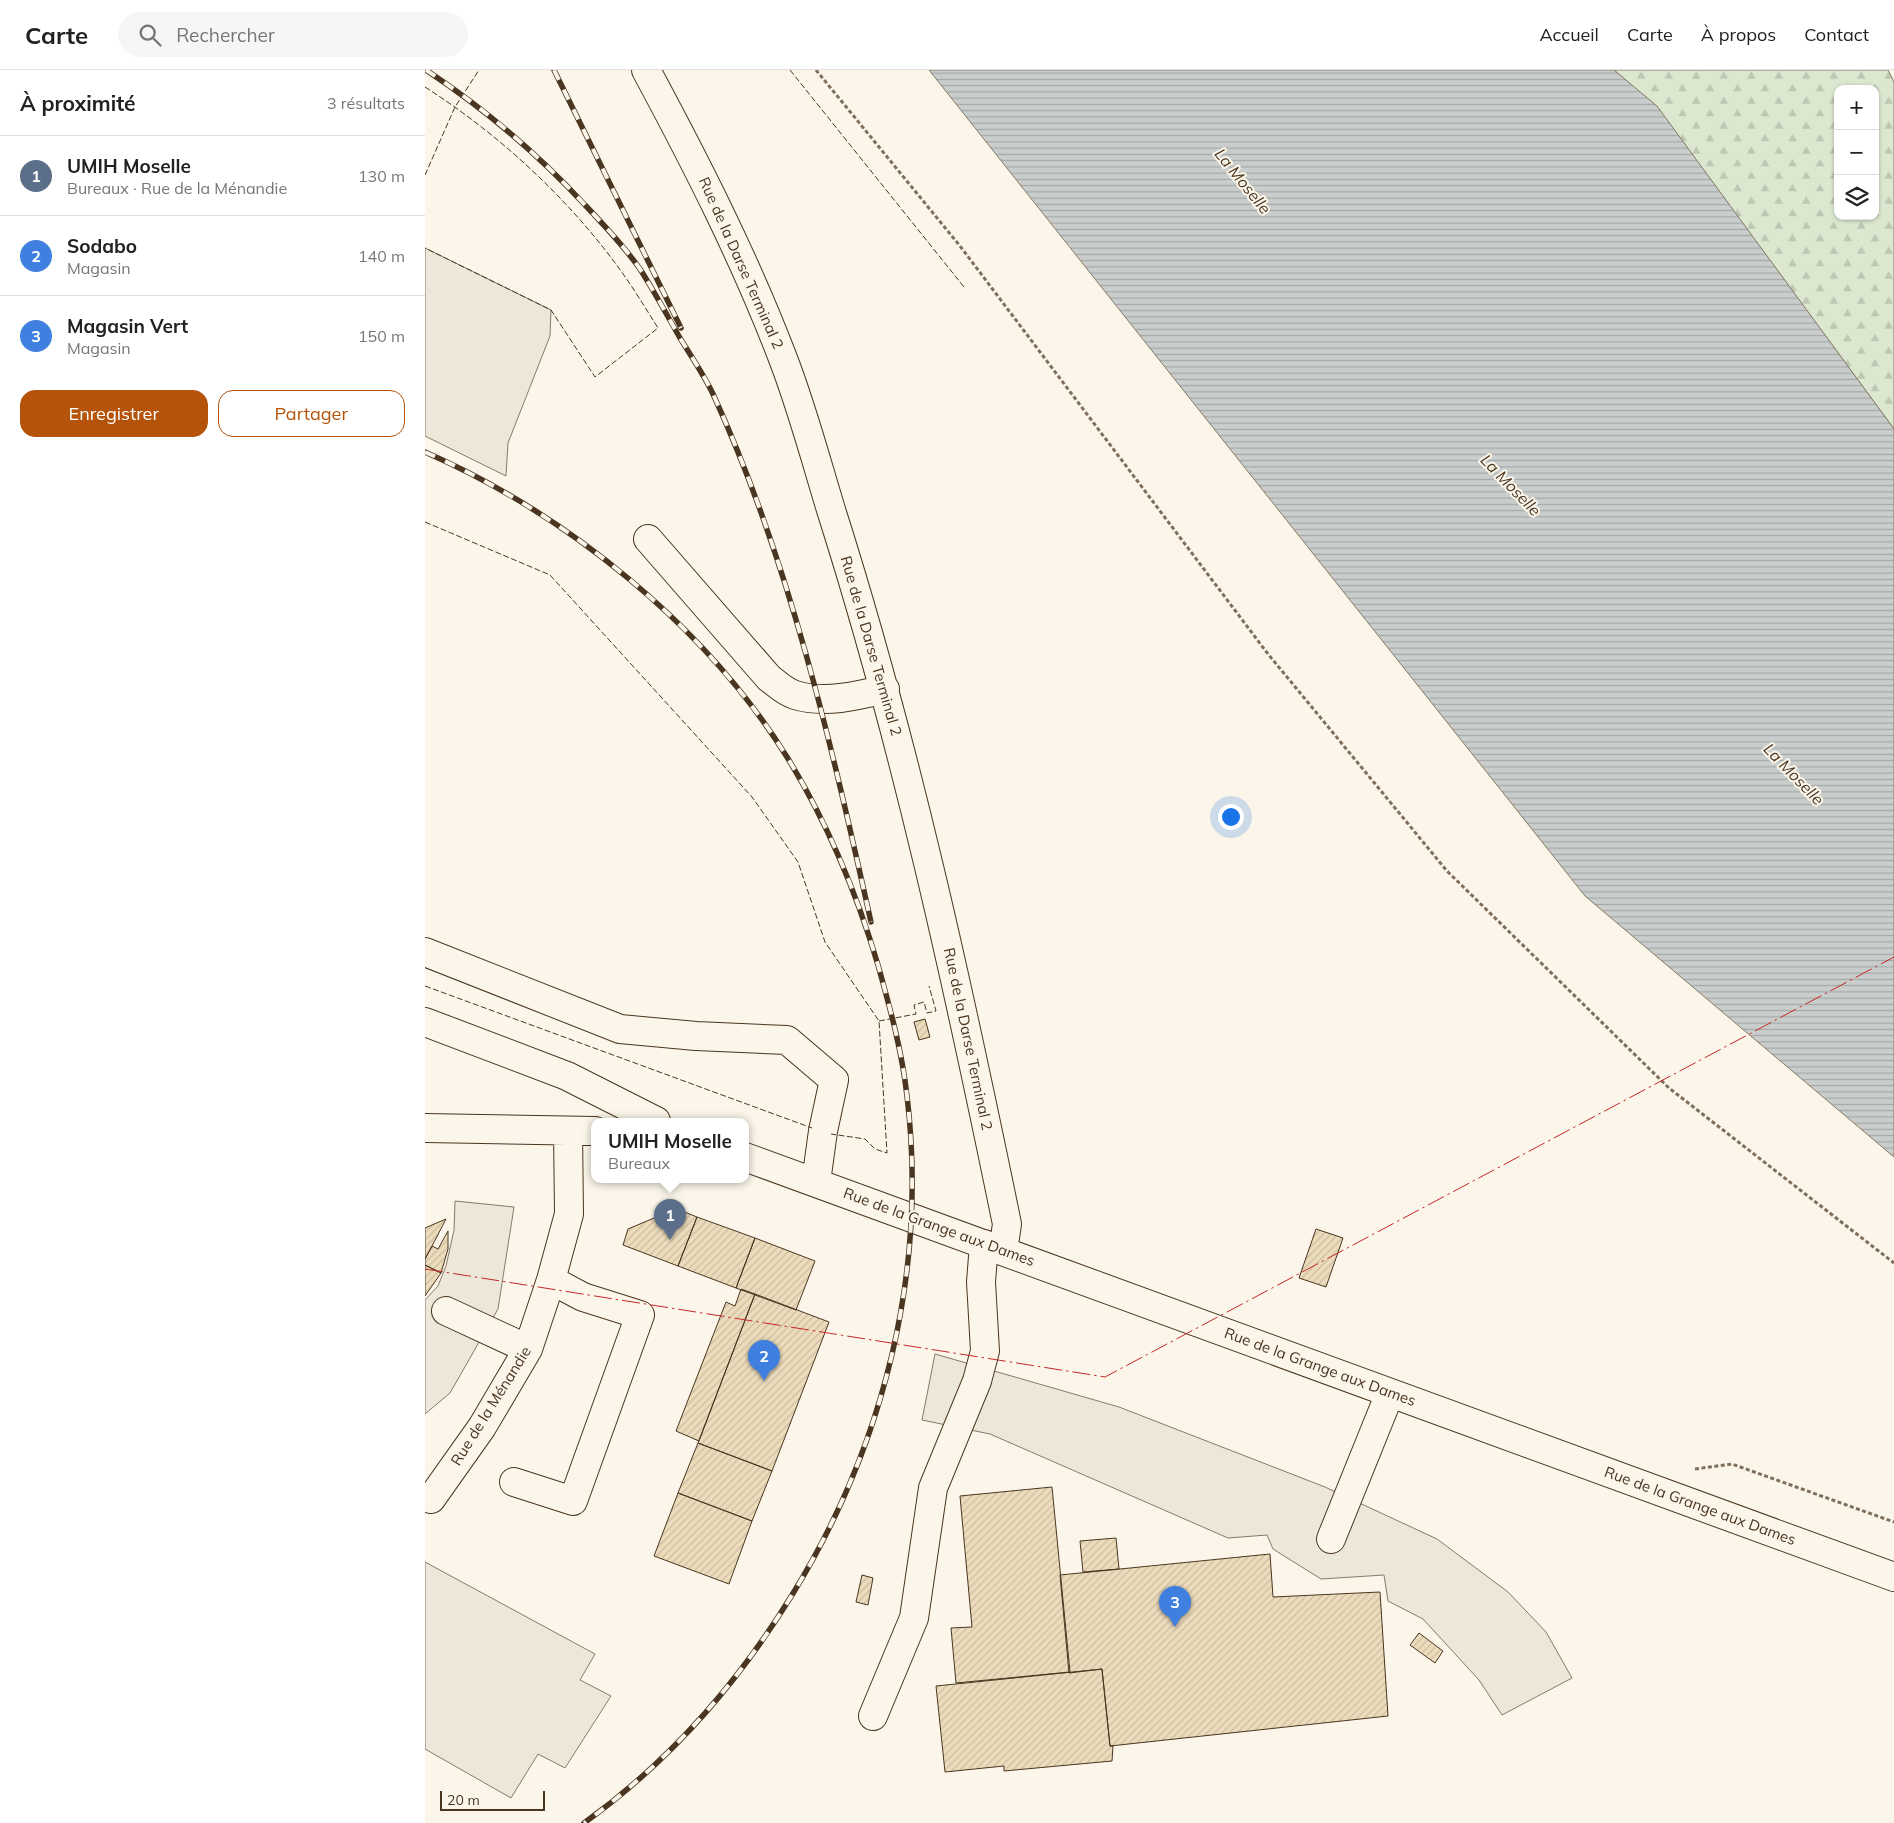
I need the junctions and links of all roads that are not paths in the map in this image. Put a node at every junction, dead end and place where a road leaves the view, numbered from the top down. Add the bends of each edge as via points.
1 (646, 70) edge
2 (648, 539) dead end
3 (885, 689) junction
4 (425, 952) edge
5 (425, 1022) edge
6 (650, 1118) edge
7 (425, 1128) edge
8 (568, 1131) junction
9 (591, 1131) edge
10 (749, 1158) edge
11 (816, 1182) junction
12 (993, 1247) junction
13 (551, 1280) junction
14 (446, 1311) dead end
15 (528, 1349) junction
16 (1390, 1393) junction
17 (514, 1482) dead end
18 (431, 1499) dead end
19 (1331, 1539) dead end
20 (1894, 1577) edge
21 (873, 1716) dead end

1 - 3 street, Rue de la Darse Terminal 2 via 695,161 783,358
2 - 3 street via 769,678 782,688 794,695 819,699
3 - 12 street, Rue de la Darse Terminal 2 via 962,1007 1007,1224
4 - 11 street via 620,1029 787,1040 834,1080
5 - 6 street via 567,1076
7 - 8 street
8 - 9 street
8 - 13 street, Rue de la Ménandie via 569,1214
10 - 11 street, Rue de la Grange aux Dames
11 - 12 street, Rue de la Grange aux Dames
12 - 16 street, Rue de la Grange aux Dames
12 - 21 street, Rue de la Darse Terminal 2 via 981,1282 985,1351 977,1381 933,1488 914,1618
13 - 15 street, Rue de la Ménandie
13 - 17 street via 583,1296 640,1315 573,1501
14 - 15 street
15 - 18 street, Rue de la Ménandie via 482,1427
16 - 19 street
16 - 20 street, Rue de la Grange aux Dames

